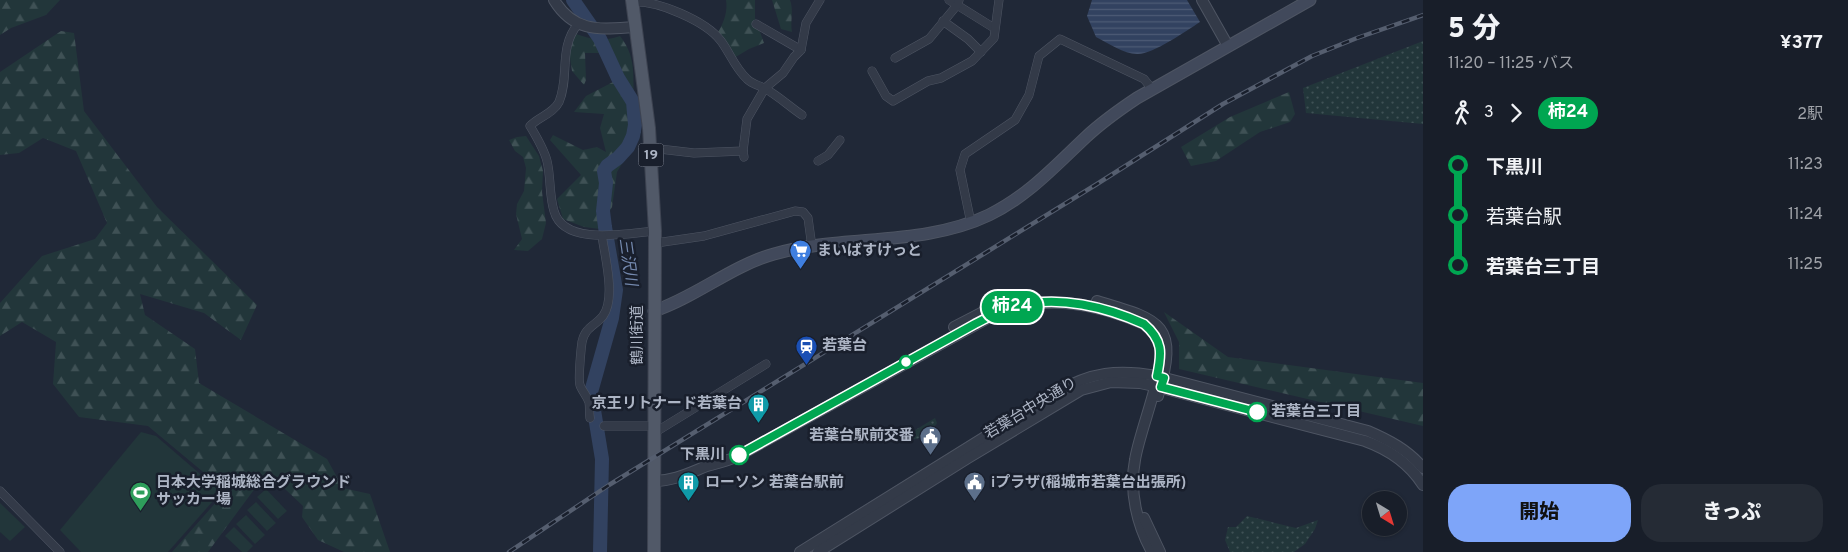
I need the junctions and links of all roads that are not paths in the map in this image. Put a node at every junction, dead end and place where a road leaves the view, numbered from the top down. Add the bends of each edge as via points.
1 (554, 0) edge
2 (820, 0) edge
3 (949, 0) edge
4 (999, 0) edge
5 (1202, 0) edge
6 (1310, 0) edge
7 (632, 1) edge
8 (958, 2) edge
9 (943, 21) junction
10 (756, 24) dead end
11 (580, 25) junction
12 (636, 27) junction
13 (994, 28) junction
14 (1228, 46) junction
15 (801, 50) junction
16 (981, 52) junction
17 (895, 58) dead end
18 (872, 71) dead end
19 (765, 88) junction
20 (1152, 89) junction
21 (802, 115) dead end
22 (840, 140) dead end
23 (651, 148) junction
24 (818, 161) dead end
25 (971, 222) junction
26 (602, 236) junction
27 (656, 237) junction
28 (812, 247) junction
29 (654, 311) junction
30 (766, 364) dead end
31 (1159, 382) junction
32 (590, 418) dead end
33 (604, 426) dead end
34 (654, 429) junction
35 (710, 466) junction
36 (1423, 468) edge
37 (654, 482) junction
38 (1423, 485) edge
39 (0, 491) edge
40 (60, 552) edge
41 (654, 552) edge
42 (800, 552) edge
43 (818, 552) edge
44 (1152, 552) edge
45 (1160, 552) edge

1 - 11 street via 566,16
2 - 15 street via 806,24
3 - 8 street
4 - 13 street
5 - 14 street
6 - 14 main road
7 - 12 main road, 鶴川街道 / 19
7 - 19 street via 642,0 677,10 697,22 721,40 746,79
8 - 9 street
8 - 13 street
9 - 16 street
9 - 17 street via 929,39
10 - 15 street
11 - 12 street via 602,29
11 - 26 street via 571,33 568,43 558,104 530,126 547,160 554,212 570,229 583,235
12 - 23 main road, 鶴川街道 / 19
13 - 16 street via 994,38
14 - 20 main road
15 - 19 street via 783,73
16 - 18 street via 972,61 893,101 886,96
19 - 21 street
19 - 23 street via 747,119 744,154
20 - 25 main road via 1086,136 1056,168 1021,196
20 - 25 street via 1144,79 1060,39 1039,56 1029,95 1015,120 964,154 960,170
22 - 24 street via 828,155
23 - 27 main road, 鶴川街道 / 19
25 - 28 main road via 931,232
26 - 27 street
26 - 32 street via 608,299 602,317 587,329 583,339 579,376 589,401
27 - 28 street via 704,236 795,211 803,212 808,218
27 - 29 main road, 鶴川街道 / 19
28 - 29 main road via 759,259 677,303
29 - 34 main road, 鶴川街道 / 19
30 - 34 street
31 - 35 street via 1159,342 1144,324 1086,305 1038,302 1018,305 975,324 730,460
31 - 35 street via 1168,350 1166,340 1149,318 1072,296 1017,298 970,318
31 - 36 street, 若葉台中央通り via 1368,431 1394,443
31 - 38 street, 若葉台中央通り via 1384,448 1407,465
31 - 42 street, 若葉台中央通り via 1144,374 1110,372 1077,380
31 - 43 street, 若葉台中央通り via 1111,382 1081,390
31 - 44 street via 1135,460 1133,477 1142,532
31 - 45 street via 1139,484 1146,522
33 - 34 street
34 - 37 main road, 鶴川街道 / 19
35 - 37 street via 668,481
37 - 41 main road, 鶴川街道 / 19
39 - 40 street

